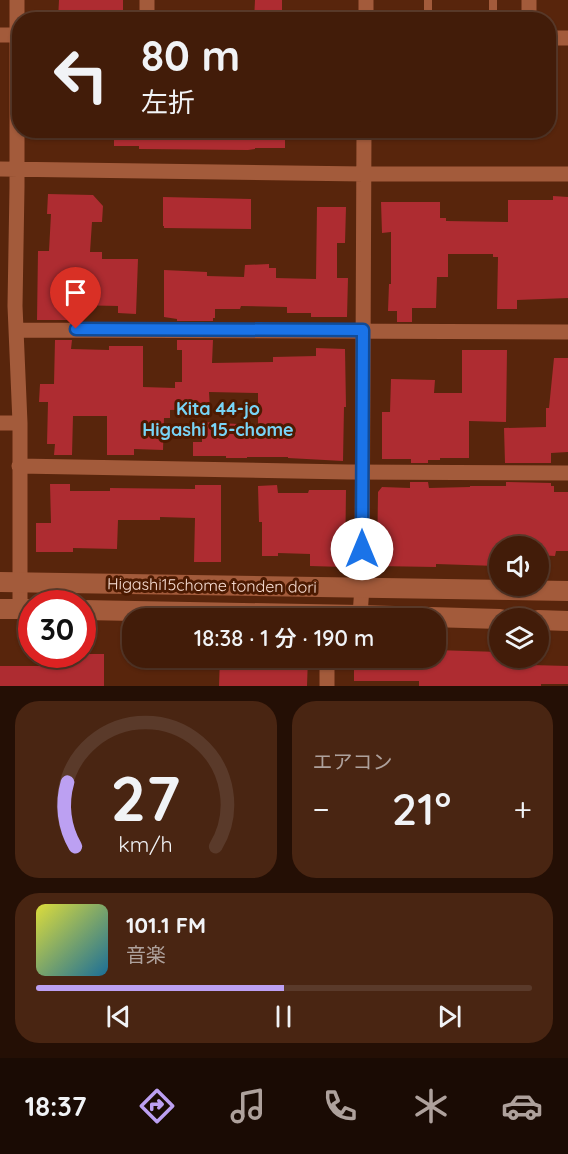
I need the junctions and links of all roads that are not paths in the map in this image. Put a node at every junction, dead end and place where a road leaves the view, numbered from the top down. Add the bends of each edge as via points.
1 (16, 138) edge
2 (364, 138) edge
3 (0, 169) edge
4 (16, 169) junction
5 (364, 174) junction
6 (568, 174) edge
7 (8, 306) edge
8 (16, 330) junction
9 (363, 330) junction
10 (568, 332) edge
11 (0, 423) edge
12 (20, 423) junction
13 (20, 466) junction
14 (362, 472) junction
15 (568, 473) edge
16 (0, 582) edge
17 (21, 582) junction
18 (328, 587) junction
19 (362, 587) junction
20 (22, 590) edge
21 (568, 591) edge
22 (327, 608) edge
23 (360, 608) edge
24 (0, 609) edge
25 (18, 609) edge
26 (96, 610) edge
27 (122, 611) edge
28 (446, 617) edge
29 (489, 619) edge
30 (549, 620) edge
31 (568, 621) edge
32 (327, 668) edge
33 (327, 686) edge

1 - 4 street
2 - 5 street
3 - 4 street
4 - 5 street
4 - 7 street
5 - 6 street
5 - 9 street
7 - 8 street
8 - 9 street
8 - 12 street
9 - 10 street
9 - 14 street
11 - 12 street
12 - 13 street
13 - 14 street
13 - 17 street
14 - 15 street
14 - 19 street
16 - 17 street, Higashi15chome tonden dori
17 - 18 street, Higashi15chome tonden dori
17 - 20 street
18 - 19 street, Higashi15chome tonden dori
18 - 22 street
19 - 21 street, Higashi15chome tonden dori
19 - 23 street
24 - 25 street
26 - 27 street, Higashi15chome tonden dori
28 - 29 street, Higashi15chome tonden dori
30 - 31 street
32 - 33 street

